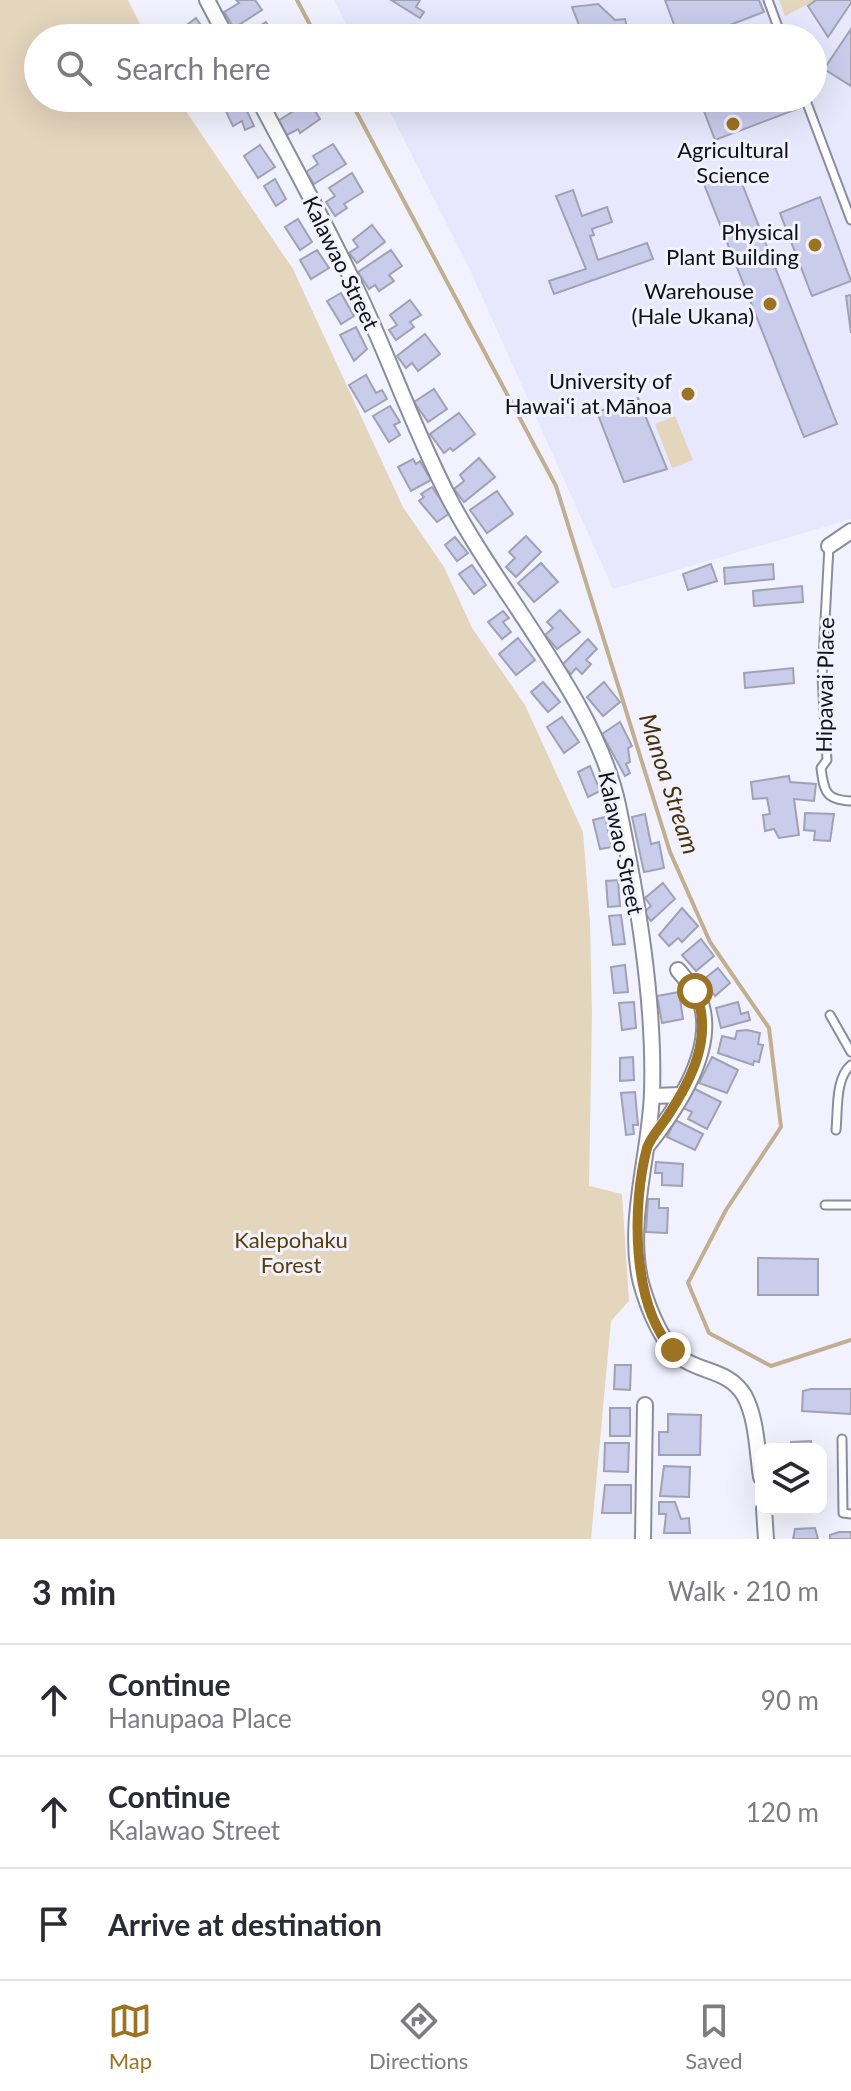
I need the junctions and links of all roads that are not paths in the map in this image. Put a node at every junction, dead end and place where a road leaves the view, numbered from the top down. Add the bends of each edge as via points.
1 (207, 0) edge
2 (768, 0) edge
3 (220, 24) edge
4 (777, 24) edge
5 (265, 112) edge
6 (810, 112) edge
7 (851, 220) edge
8 (851, 531) edge
9 (829, 546) joint
10 (851, 801) edge
11 (678, 970) dead end
12 (830, 1015) dead end
13 (851, 1052) edge
14 (851, 1065) edge
15 (682, 1095) junction
16 (652, 1096) junction
17 (836, 1130) dead end
18 (648, 1145) junction
19 (825, 1205) dead end
20 (851, 1205) edge
21 (645, 1405) dead end
22 (842, 1439) dead end
23 (755, 1443) edge
24 (851, 1514) edge
25 (764, 1515) edge
26 (643, 1539) edge
27 (766, 1539) edge

1 - 3 street
2 - 4 lane
5 - 16 street, Kalawao Street via 355,287 450,499 601,752 617,799 636,897
6 - 7 lane
8 - 9 street
9 - 10 lane, Hipawai Place via 822,677 827,760 821,768 824,793 833,800
11 - 15 street via 695,991 705,1023
12 - 13 lane
14 - 17 lane via 840,1087
15 - 16 street
15 - 18 street
16 - 18 street, Kalawao Street
18 - 23 street, Kalawao Street via 638,1219 641,1282 668,1345 687,1362 727,1378 743,1394
19 - 20 lane
21 - 26 street
22 - 24 lane via 843,1513
25 - 27 street

